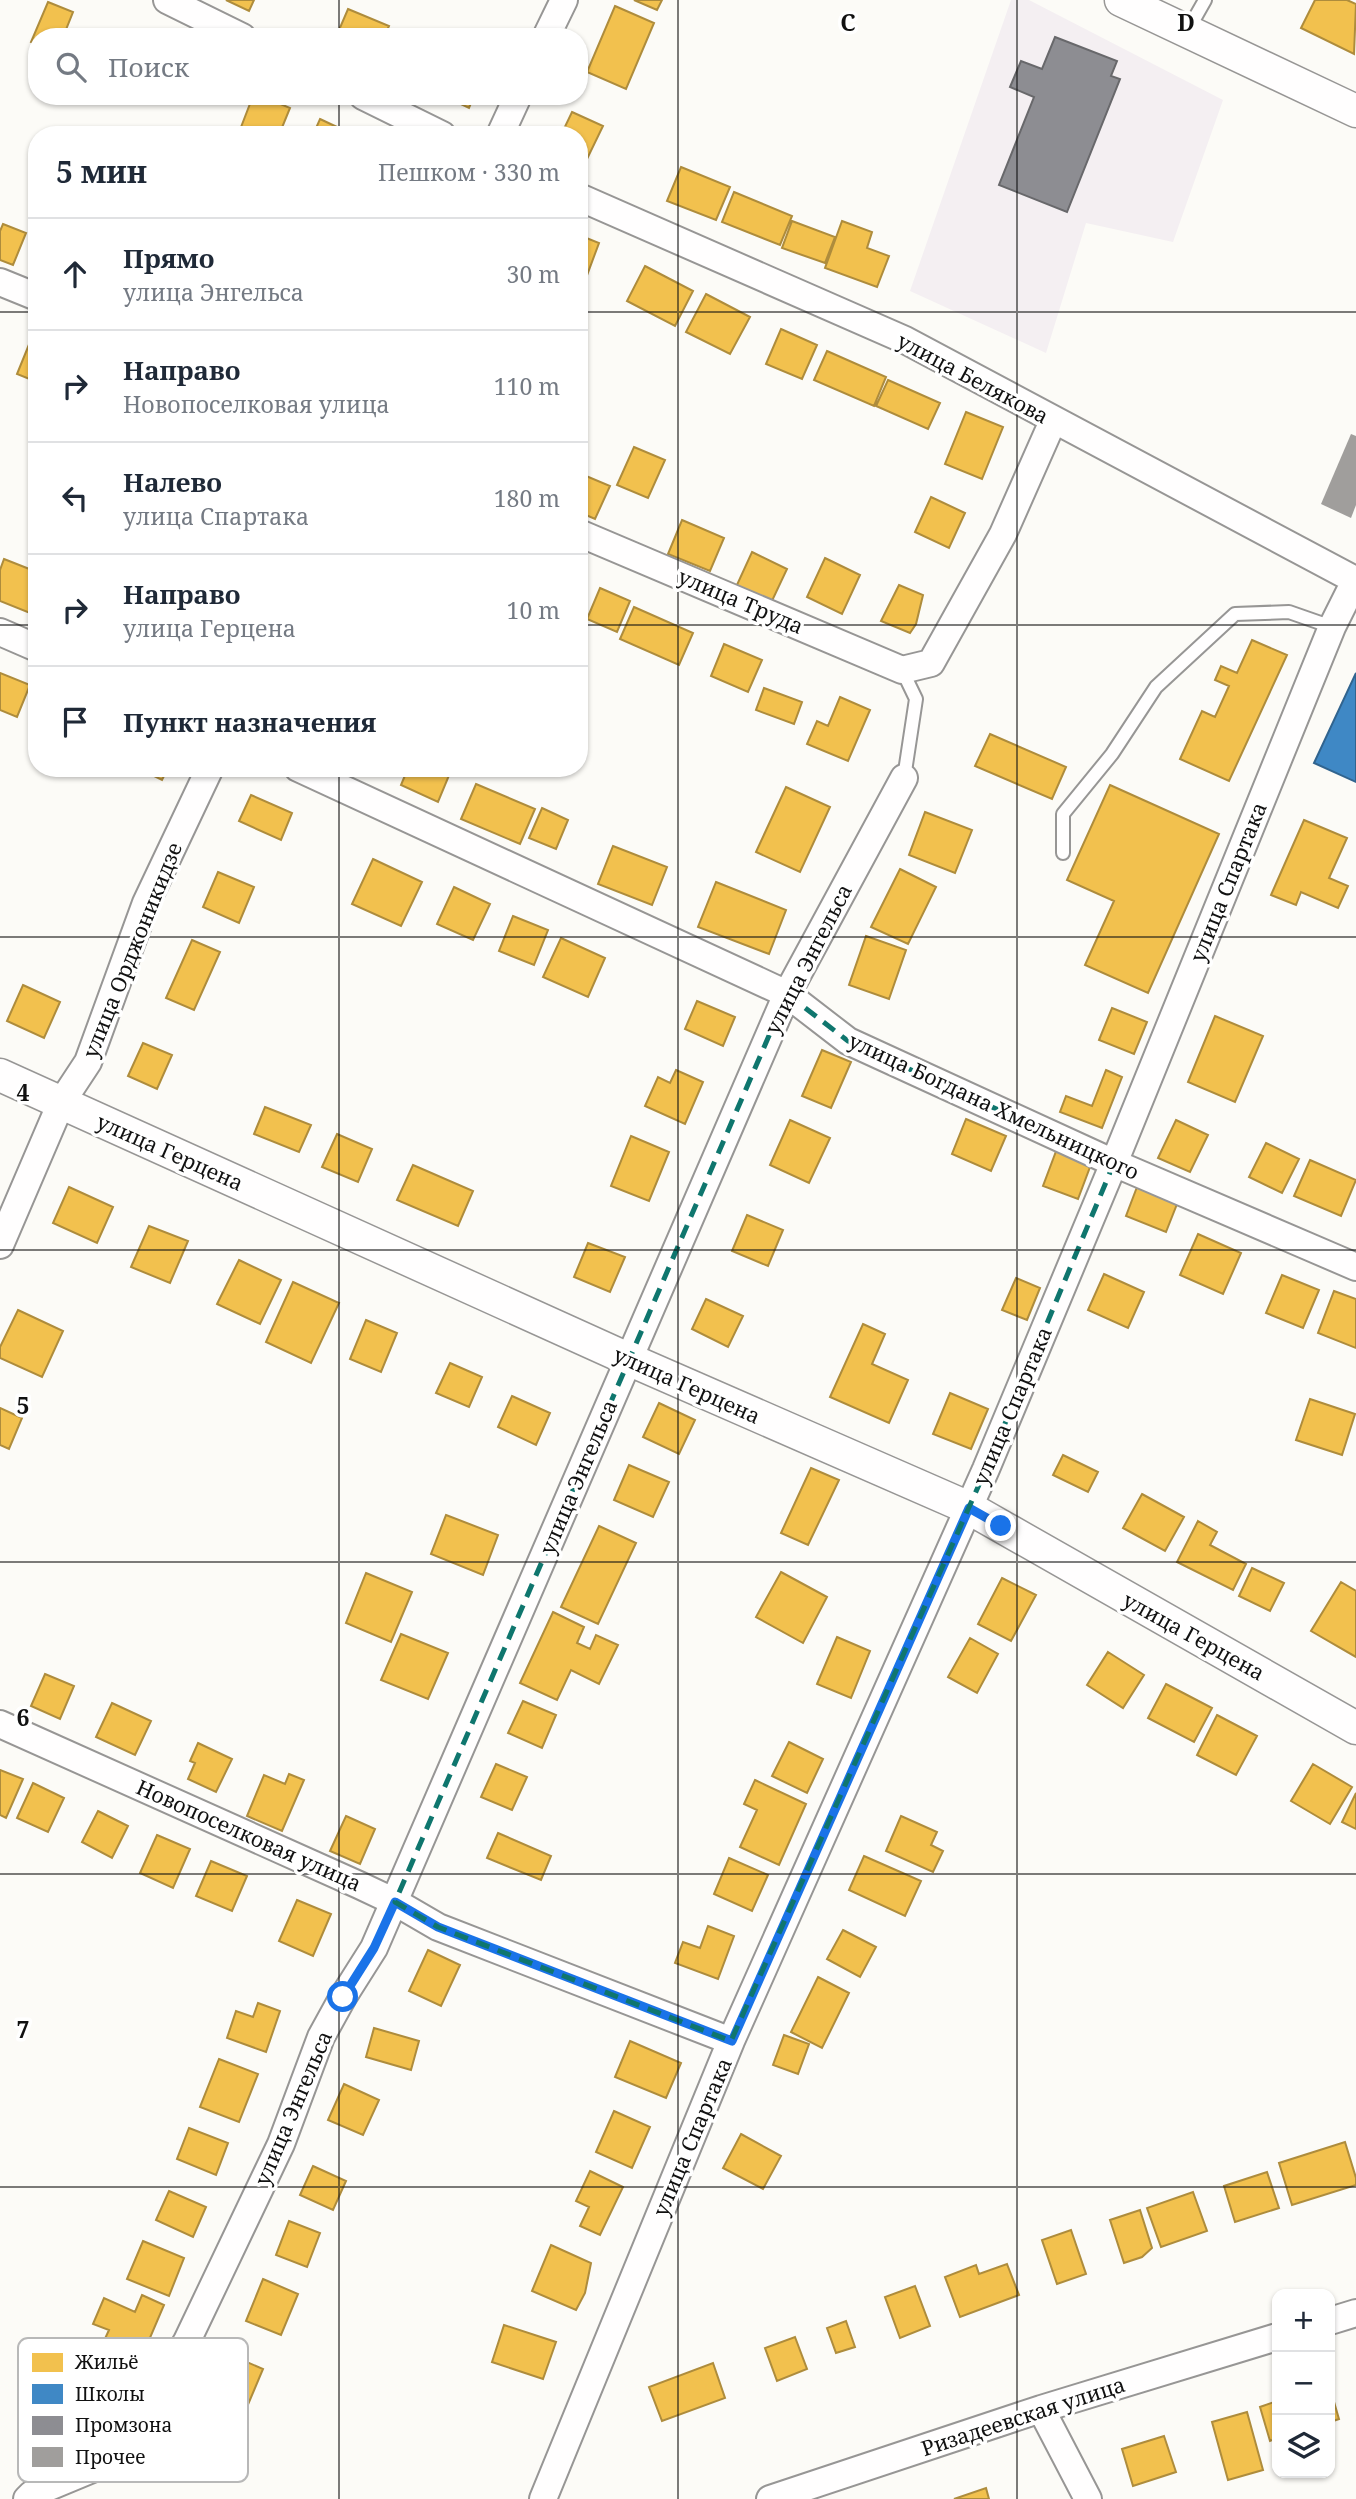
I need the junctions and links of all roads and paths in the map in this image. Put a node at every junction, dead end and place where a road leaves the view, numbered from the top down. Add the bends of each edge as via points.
1 (167, 0) edge
2 (564, 0) edge
3 (1121, 0) edge
4 (1205, 0) edge
5 (224, 28) edge
6 (550, 28) edge
7 (1188, 30) junction
8 (381, 105) edge
9 (514, 105) edge
10 (1356, 111) edge
11 (424, 126) edge
12 (504, 126) edge
13 (588, 201) edge
14 (0, 282) edge
15 (28, 293) edge
16 (1053, 421) junction
17 (588, 537) edge
18 (1356, 580) edge
19 (1332, 627) junction
20 (0, 632) edge
21 (28, 644) edge
22 (902, 670) junction
23 (205, 777) edge
24 (317, 777) edge
25 (904, 778) joint
26 (1063, 853) dead end
27 (787, 994) junction
28 (0, 1075) edge
29 (61, 1103) junction
30 (1114, 1163) junction
31 (0, 1245) edge
32 (1356, 1267) edge
33 (628, 1359) junction
34 (969, 1508) junction
35 (0, 1724) edge
36 (1356, 1728) edge
37 (395, 1902) junction
38 (732, 2041) junction
39 (1356, 2312) edge
40 (1335, 2318) edge
41 (188, 2338) edge
42 (1272, 2339) edge
43 (1041, 2409) junction
44 (61, 2482) edge
45 (27, 2499) edge
46 (543, 2499) edge
47 (770, 2499) edge
48 (1088, 2499) edge

1 - 5 street
2 - 6 street
3 - 7 street
4 - 7 lane
7 - 10 street
8 - 11 street
9 - 12 street
13 - 16 street, улица Белякова via 905,340
14 - 15 street
16 - 18 street, улица Белякова
16 - 22 street via 1003,534 931,663
17 - 22 street, улица Труда
18 - 19 street, улица Спартака
19 - 26 lane via 1289,612 1235,614 1156,687 1112,754 1063,814
19 - 30 street, улица Спартака
20 - 21 street
22 - 25 lane, улица Энгельса via 916,699
23 - 29 street, улица Орджоникидзе via 146,903 89,1062
24 - 27 street, улица Богдана Хмельницкого
25 - 27 street, улица Энгельса
27 - 30 street, улица Богдана Хмельницкого via 848,1041
27 - 33 street, улица Энгельса
28 - 29 street, улица Герцена
29 - 31 street, улица Орджоникидзе
29 - 33 street, улица Герцена
30 - 32 street, улица Богдана Хмельницкого
30 - 34 street, улица Спартака
33 - 34 street, улица Герцена
33 - 37 street, улица Энгельса
34 - 36 street, улица Герцена
34 - 38 street, улица Спартака
35 - 37 street, Новопоселковая улица
37 - 38 street, Новопоселковая улица via 438,1927
37 - 41 street, улица Энгельса via 374,1948 321,2037 281,2144
38 - 46 street, улица Спартака
39 - 40 street
42 - 43 street, Ризадеевская улица
43 - 47 street, Ризадеевская улица
43 - 48 street
44 - 45 street, улица Энгельса

